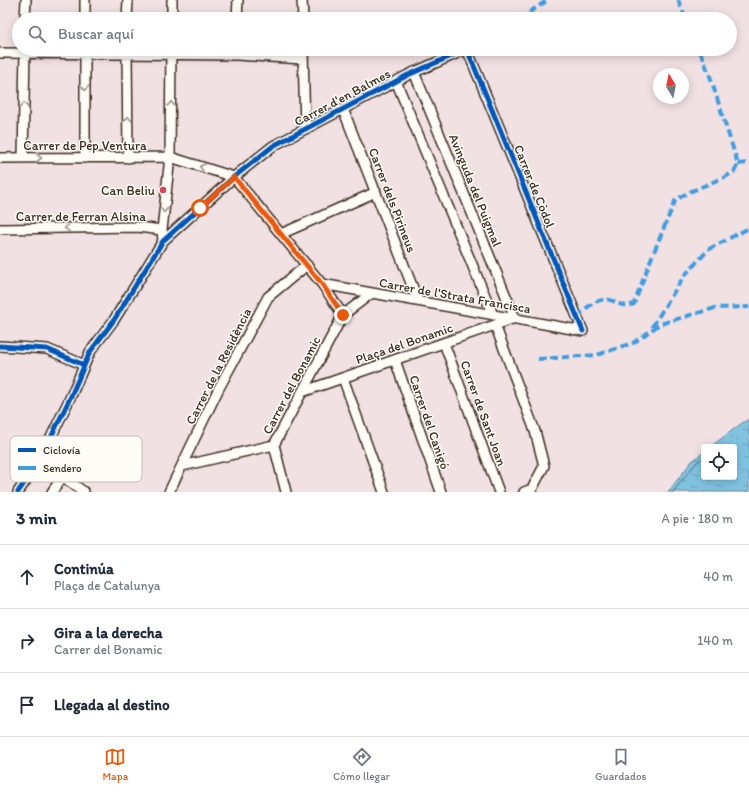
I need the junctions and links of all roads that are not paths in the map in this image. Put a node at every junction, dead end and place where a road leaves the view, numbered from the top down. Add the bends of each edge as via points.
1 (26, 0) edge
2 (84, 0) edge
3 (128, 0) edge
4 (172, 0) edge
5 (238, 0) edge
6 (302, 0) edge
7 (25, 12) edge
8 (85, 12) edge
9 (127, 12) edge
10 (172, 12) edge
11 (238, 12) edge
12 (303, 12) edge
13 (0, 52) edge
14 (12, 52) edge
15 (25, 56) edge
16 (85, 56) edge
17 (127, 56) edge
18 (171, 56) edge
19 (303, 56) edge
20 (451, 56) edge
21 (470, 56) edge
22 (414, 72) junction
23 (396, 81) junction
24 (344, 109) junction
25 (305, 129) junction
26 (170, 157) junction
27 (0, 158) edge
28 (23, 158) junction
29 (85, 158) junction
30 (128, 158) junction
31 (234, 177) junction
32 (376, 192) junction
33 (0, 229) edge
34 (162, 230) junction
35 (281, 234) junction
36 (163, 241) junction
37 (307, 265) junction
38 (322, 284) junction
39 (372, 293) junction
40 (418, 301) junction
41 (343, 315) junction
42 (493, 315) junction
43 (515, 318) junction
44 (495, 325) junction
45 (583, 331) joint
46 (444, 343) junction
47 (0, 346) edge
48 (395, 360) junction
49 (84, 365) junction
50 (343, 378) junction
51 (302, 392) junction
52 (51, 436) edge
53 (274, 445) junction
54 (182, 466) junction
55 (25, 482) edge
56 (59, 482) edge
57 (71, 482) edge
58 (18, 492) edge
59 (52, 492) edge
60 (84, 492) edge
61 (169, 492) edge
62 (286, 492) edge
63 (384, 492) edge
64 (441, 492) edge
65 (499, 492) edge
66 (524, 492) edge

1 - 7 street
2 - 8 street
3 - 9 street
4 - 10 street
5 - 11 street
6 - 12 street
13 - 14 street
28 -> 15 street
16 -> 29 street
30 -> 17 street
26 -> 18 street
19 - 25 street
20 - 22 street, Carrer d'en Balmes
21 - 45 street, Carrer de Còdol
22 - 23 street, Carrer d'en Balmes
22 - 43 street, Avinguda del Puigmal
23 - 24 street, Carrer d'en Balmes
23 - 42 street
24 - 25 street, Carrer d'en Balmes
24 - 32 street, Carrer dels Pirineus
25 - 31 street, Carrer d'en Balmes via 273,146
26 - 30 street, Carrer de Pep Ventura
31 -> 26 street, Carrer de Pep Ventura
26 -> 34 street
27 - 28 street, Carrer de Pep Ventura
28 -> 29 street, Carrer de Pep Ventura
29 - 30 street, Carrer de Pep Ventura
31 - 35 street
31 - 36 street, Carrer d'en Balmes
32 - 35 street
32 - 40 street, Carrer dels Pirineus
34 -> 33 street, Carrer de Ferran Alsina via 138,227
34 - 36 street
35 - 37 street
36 - 49 street, Carrer d'en Balmes
37 - 38 street
37 - 54 street, Carrer de la Residència via 268,297
38 - 39 street, Carrer de l'Strata Francisca
38 - 41 street
39 - 40 street, Carrer de l'Strata Francisca
39 - 41 street, Carrer del Bonamic
40 - 42 street, Carrer de l'Strata Francisca
41 - 51 street, Carrer del Bonamic
42 - 43 street, Carrer de l'Strata Francisca
43 - 44 street, Plaça del Bonamic
43 - 45 street, Carrer de l'Strata Francisca
44 - 46 street, Plaça del Bonamic
44 - 66 street via 535,431 544,466 532,489
46 - 48 street, Plaça del Bonamic
46 - 65 street, Carrer de Sant Joan
47 - 49 street via 46,349
48 - 50 street, Plaça del Bonamic
48 - 64 street, Carrer del Canigó
49 - 52 street, Carrer d'en Balmes
50 - 51 street, Plaça del Bonamic
50 - 63 street
51 - 53 street, Carrer del Bonamic
53 - 54 street
53 - 62 street, Carrer del Bonamic
54 - 61 street, Carrer de la Residència
55 - 58 street, Carrer d'en Balmes
56 - 59 street
57 - 60 street

